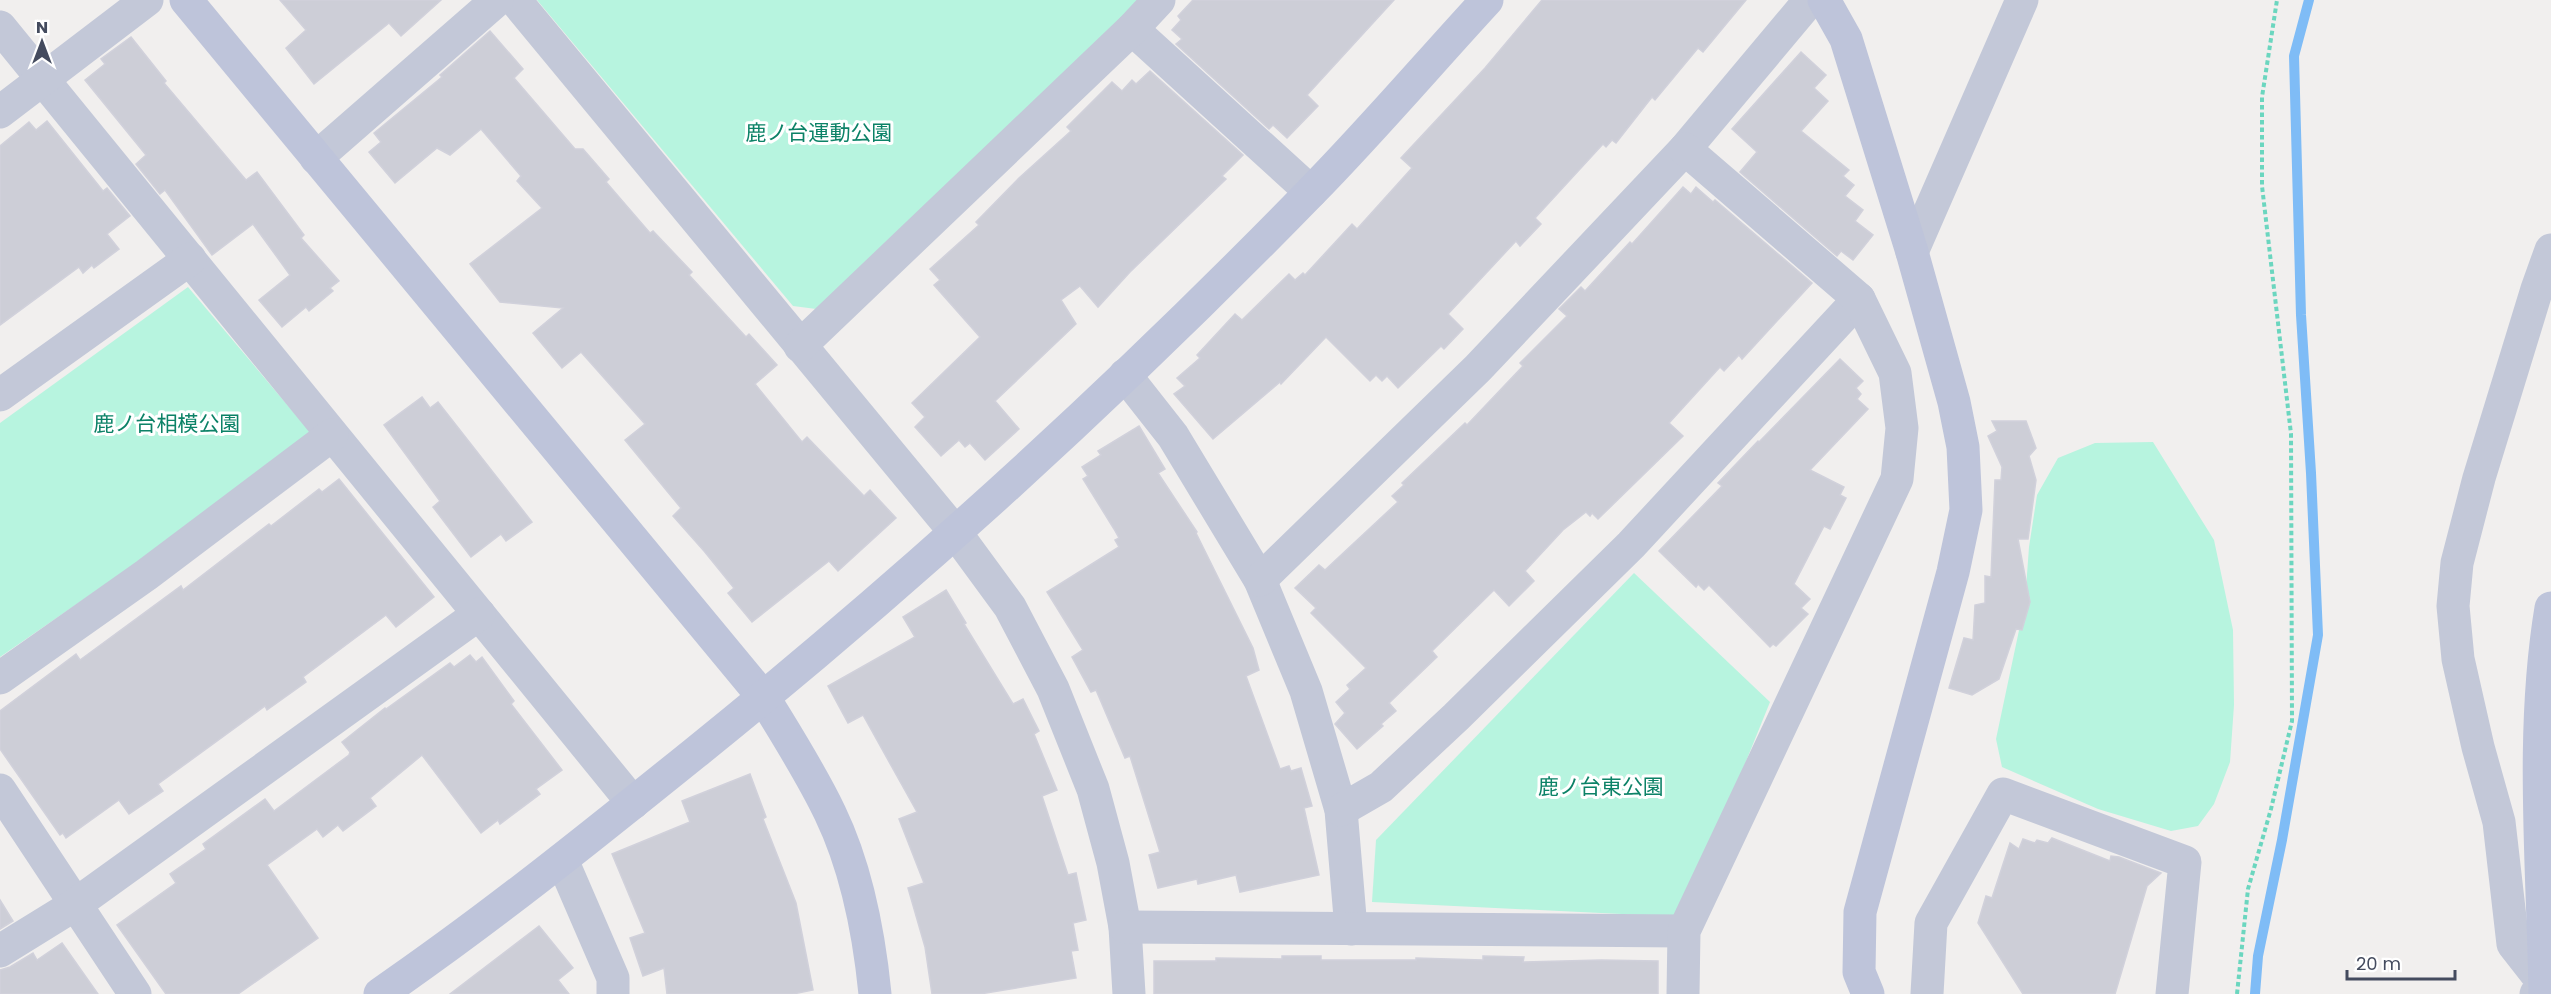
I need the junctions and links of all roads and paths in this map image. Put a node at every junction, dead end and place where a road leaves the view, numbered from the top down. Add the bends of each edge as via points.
1 (147, 0) edge
2 (186, 0) edge
3 (497, 0) edge
4 (515, 0) edge
5 (1159, 0) edge
6 (1487, 0) edge
7 (1810, 0) edge
8 (1824, 0) edge
9 (2022, 0) edge
10 (2277, 0) edge
11 (0, 27) edge
12 (1132, 29) junction
13 (44, 81) junction
14 (0, 112) edge
15 (1685, 149) junction
16 (316, 158) junction
17 (1311, 192) junction
18 (2551, 250) edge
19 (1912, 252) junction
20 (190, 259) junction
21 (1859, 299) junction
22 (800, 346) junction
23 (1125, 375) junction
24 (0, 395) edge
25 (332, 435) junction
26 (955, 532) junction
27 (1260, 580) junction
28 (2551, 608) edge
29 (479, 614) junction
30 (0, 678) edge
31 (764, 698) junction
32 (0, 790) edge
33 (633, 803) junction
34 (1341, 810) junction
35 (562, 860) junction
36 (76, 904) junction
37 (1125, 927) junction
38 (1351, 929) junction
39 (1684, 931) junction
40 (0, 951) edge
41 (2542, 991) edge
42 (135, 994) edge
43 (380, 994) edge
44 (613, 994) edge
45 (874, 994) edge
46 (1129, 994) edge
47 (1683, 994) edge
48 (1868, 994) edge
49 (1927, 994) edge
50 (2172, 994) edge
51 (2238, 994) edge

1 - 13 street
2 - 16 street
3 - 16 street
4 - 22 street
5 - 12 street
6 - 17 street
7 - 15 street
8 - 19 street via 1846,39
9 - 19 street
10 - 51 path via 2262,97 2262,186 2291,434 2292,721 2248,889
11 - 13 street
12 - 17 street
12 - 22 street
13 - 14 street
13 - 20 street
15 - 21 street
15 - 27 street via 1478,368
16 - 31 street
17 - 23 street
18 - 41 street via 2479,478 2457,563 2453,606 2458,659 2499,822 2513,944
19 - 48 street via 1954,402 1963,447 1966,510 1953,572 1860,912 1860,972
20 - 24 street
20 - 25 street
21 - 34 street via 1614,561 1456,717 1380,787
21 - 39 street via 1895,373 1902,428 1898,479
22 - 26 street
23 - 26 street
23 - 27 street via 1173,436
25 - 29 street
25 - 30 street via 146,575
26 - 31 street
26 - 37 street via 1010,607 1053,689 1093,789
27 - 34 street via 1306,691
28 - 41 street via 2539,719
29 - 33 street
29 - 36 street
31 - 33 street
31 - 45 street via 831,814 853,873 870,945
32 - 36 street
33 - 35 street
34 - 38 street
35 - 43 street
35 - 44 street via 614,978
36 - 40 street
36 - 42 street
37 - 38 street
37 - 46 street
38 - 39 street
39 - 47 street
49 - 50 street via 1931,923 2002,794 2185,862

